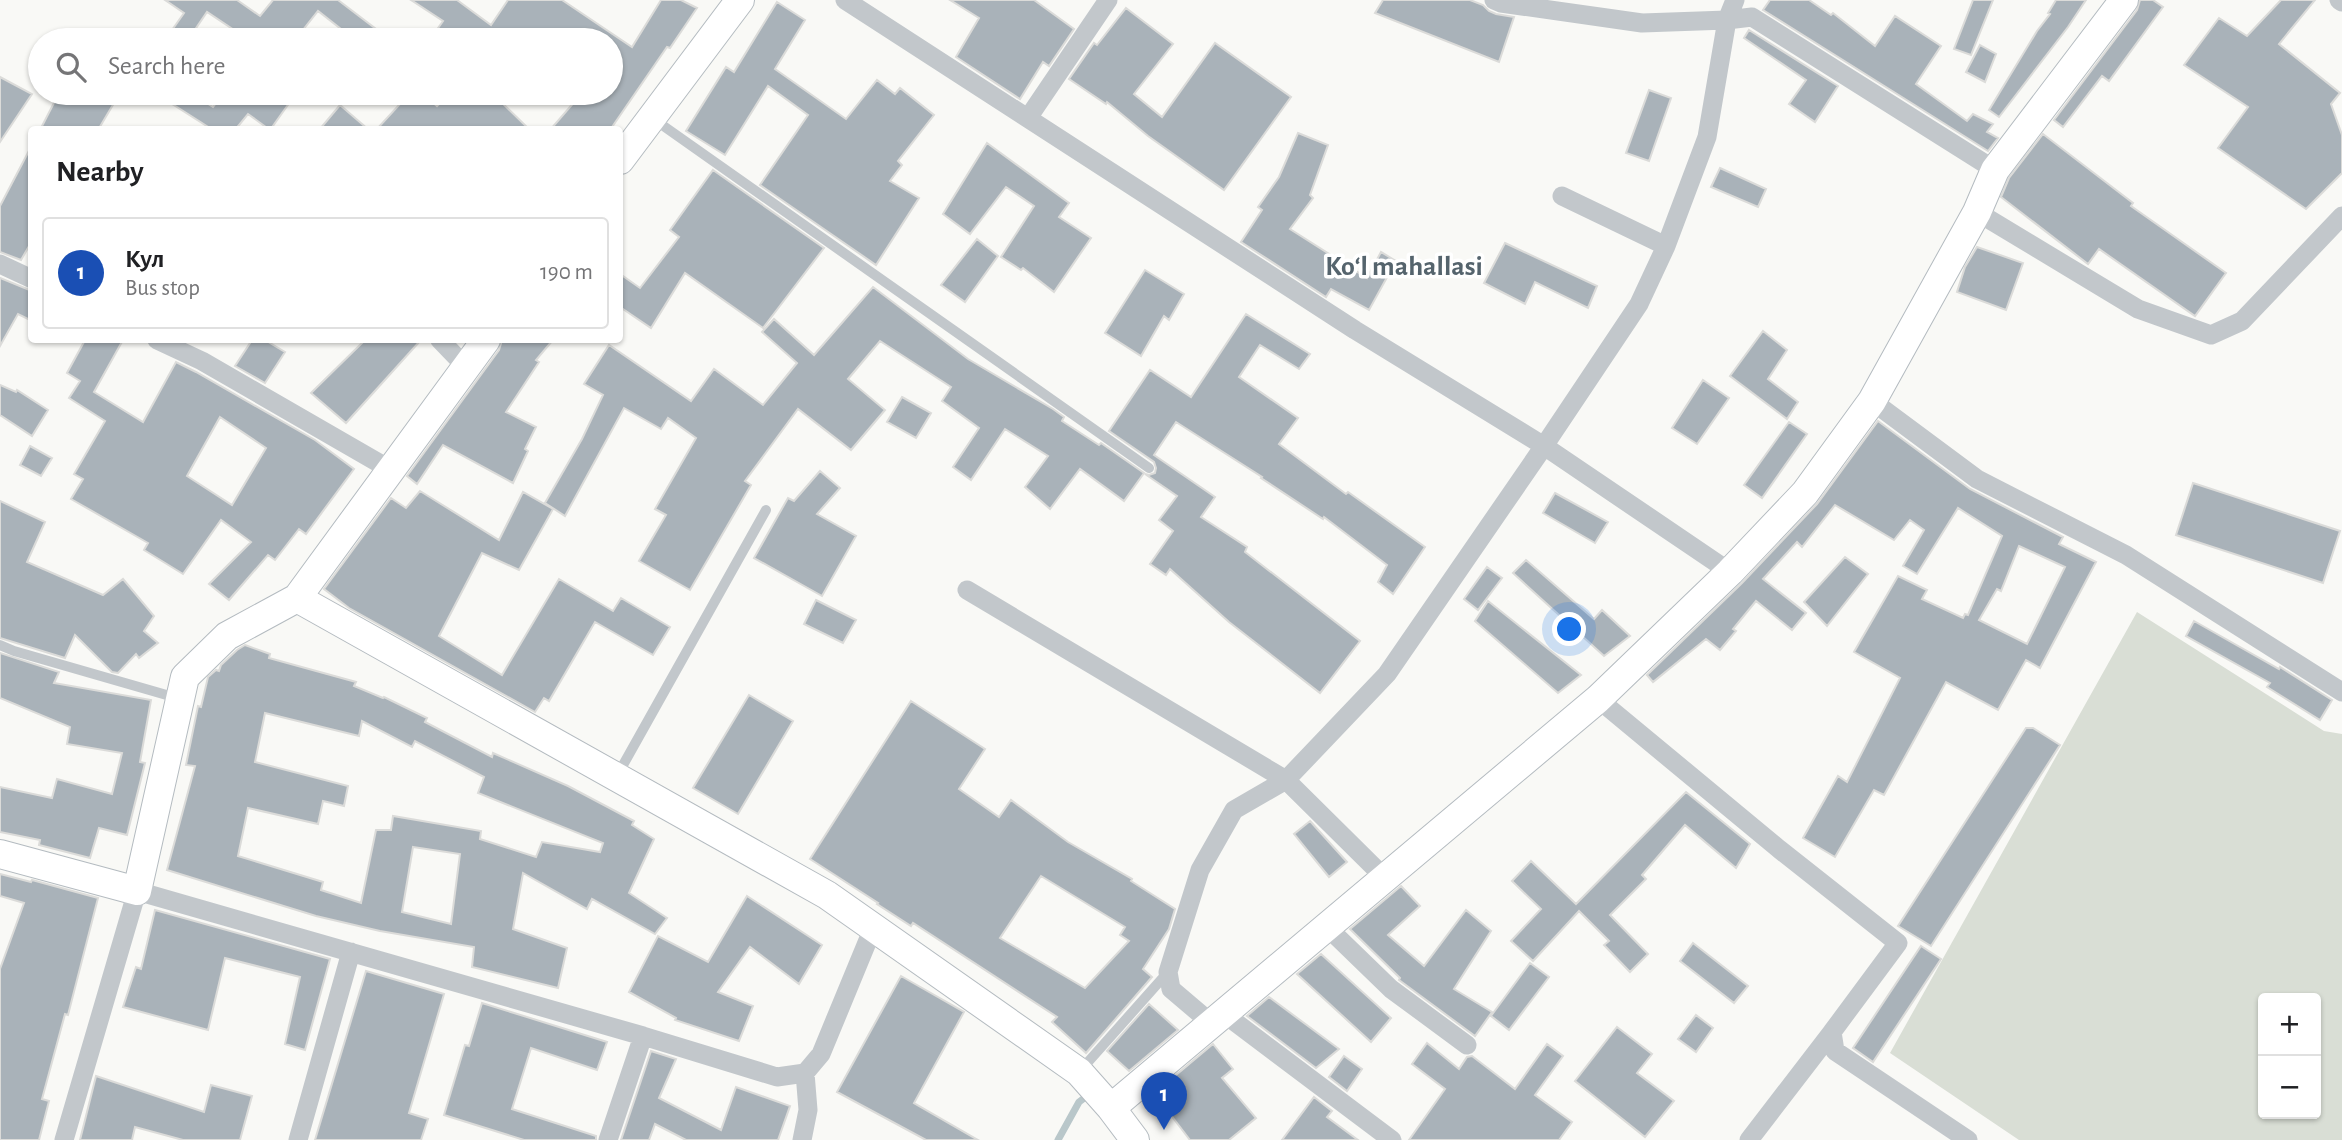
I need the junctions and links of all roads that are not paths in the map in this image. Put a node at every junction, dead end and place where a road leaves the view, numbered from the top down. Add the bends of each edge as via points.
1 (740, 0) edge
2 (845, 0) edge
3 (1108, 0) edge
4 (1494, 0) edge
5 (1735, 0) edge
6 (2124, 0) edge
7 (1727, 20) junction
8 (652, 117) junction
9 (1027, 118) junction
10 (623, 156) edge
11 (1995, 170) junction
12 (1562, 196) dead end
13 (1977, 212) junction
14 (2342, 216) edge
15 (1666, 246) junction
16 (0, 264) edge
17 (28, 277) edge
18 (163, 343) edge
19 (443, 343) edge
20 (484, 343) edge
21 (466, 368) junction
22 (1872, 401) junction
23 (1544, 446) junction
24 (1149, 468) dead end
25 (391, 470) junction
26 (766, 510) dead end
27 (1730, 572) junction
28 (967, 590) dead end
29 (297, 598) junction
30 (0, 645) edge
31 (2342, 692) edge
32 (180, 699) junction
33 (1598, 699) junction
34 (616, 777) junction
35 (1286, 780) junction
36 (0, 854) edge
37 (1386, 879) junction
38 (137, 891) junction
39 (873, 928) junction
40 (1327, 928) junction
41 (351, 952) junction
42 (1168, 972) junction
43 (1217, 1018) junction
44 (1832, 1032) junction
45 (643, 1036) junction
46 (1467, 1045) dead end
47 (1079, 1072) junction
48 (805, 1073) junction
49 (1111, 1108) junction
50 (64, 1140) edge
51 (298, 1140) edge
52 (608, 1140) edge
53 (802, 1140) edge
54 (1135, 1140) edge
55 (1392, 1140) edge
56 (1749, 1140) edge
57 (1968, 1140) edge

1 - 8 street
2 - 9 street
3 - 9 street
4 - 7 street via 1642,23
5 - 7 street
6 - 11 street
7 - 11 street via 1752,18
7 - 15 street via 1707,137
8 - 10 street
8 - 24 lane
9 - 23 street
11 - 13 street
12 - 15 street
13 - 14 street via 2138,309 2211,335 2242,321
13 - 22 street
15 - 23 street via 1639,304
16 - 17 street
18 - 25 street
19 - 21 street
20 - 21 street
21 - 25 street
22 - 27 street via 1805,493
22 - 31 street via 1977,479 2126,555
23 - 27 street
23 - 35 street via 1387,674
25 - 29 street
26 - 34 lane
27 - 33 street
28 - 35 street
29 - 32 street via 227,636 185,677
29 - 34 street
30 - 32 lane
32 - 38 street
33 - 37 street
33 - 44 street via 1898,943
34 - 39 street via 827,895
35 - 37 street
35 - 42 street via 1234,810 1200,870
36 - 38 street
37 - 40 street
38 - 41 street
38 - 50 street
39 - 47 street
39 - 48 street via 821,1054
40 - 43 street
40 - 46 street via 1391,989
41 - 45 street
41 - 51 street
42 - 43 street via 1171,989
42 - 47 lane
43 - 49 street
43 - 55 street
44 - 56 street
44 - 57 street via 1835,1051
45 - 48 street via 778,1077
45 - 52 street
47 - 49 street
48 - 53 street via 808,1110
49 - 54 street

